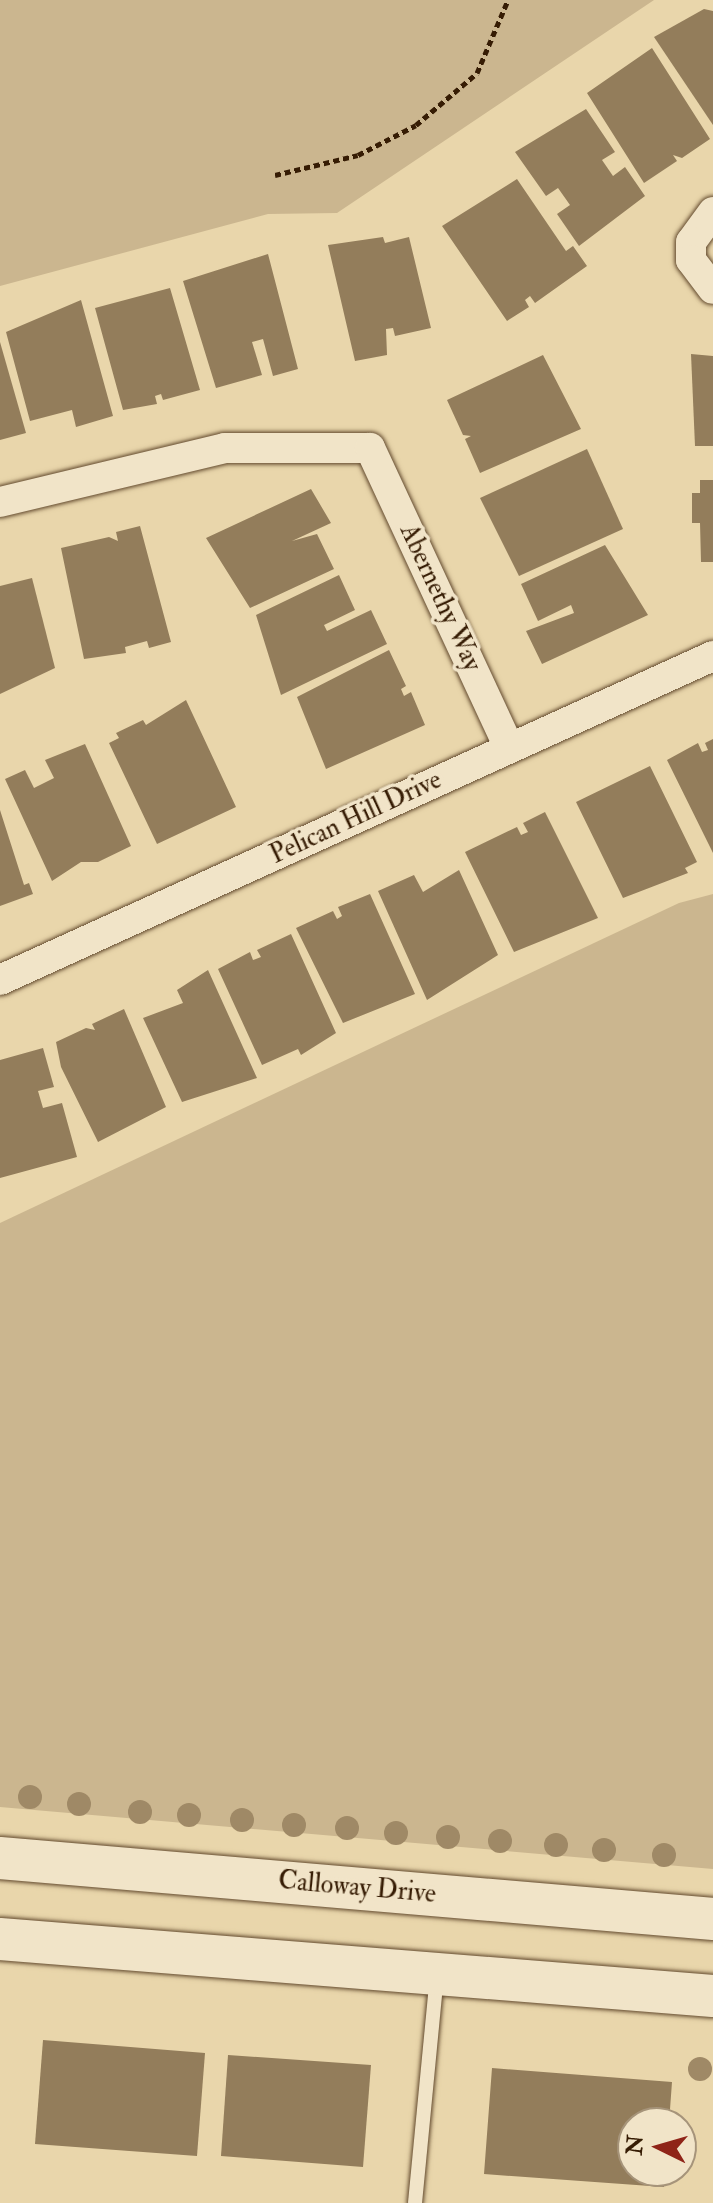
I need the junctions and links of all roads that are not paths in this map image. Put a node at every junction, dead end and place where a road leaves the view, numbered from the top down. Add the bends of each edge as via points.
1 (713, 212) edge
2 (713, 289) edge
3 (0, 502) edge
4 (713, 656) edge
5 (509, 747) junction
6 (0, 980) edge
7 (0, 1858) edge
8 (713, 1919) edge
9 (0, 1939) edge
10 (437, 1975) junction
11 (713, 1996) edge
12 (415, 2203) edge

1 - 2 street via 691,242 695,269
3 - 5 street, Abernethy Way via 225,448 370,448
4 - 5 street, Pelican Hill Drive
5 - 6 street, Pelican Hill Drive
7 - 8 main road, Calloway Drive
9 - 10 main road
10 - 11 main road
10 - 12 lane

